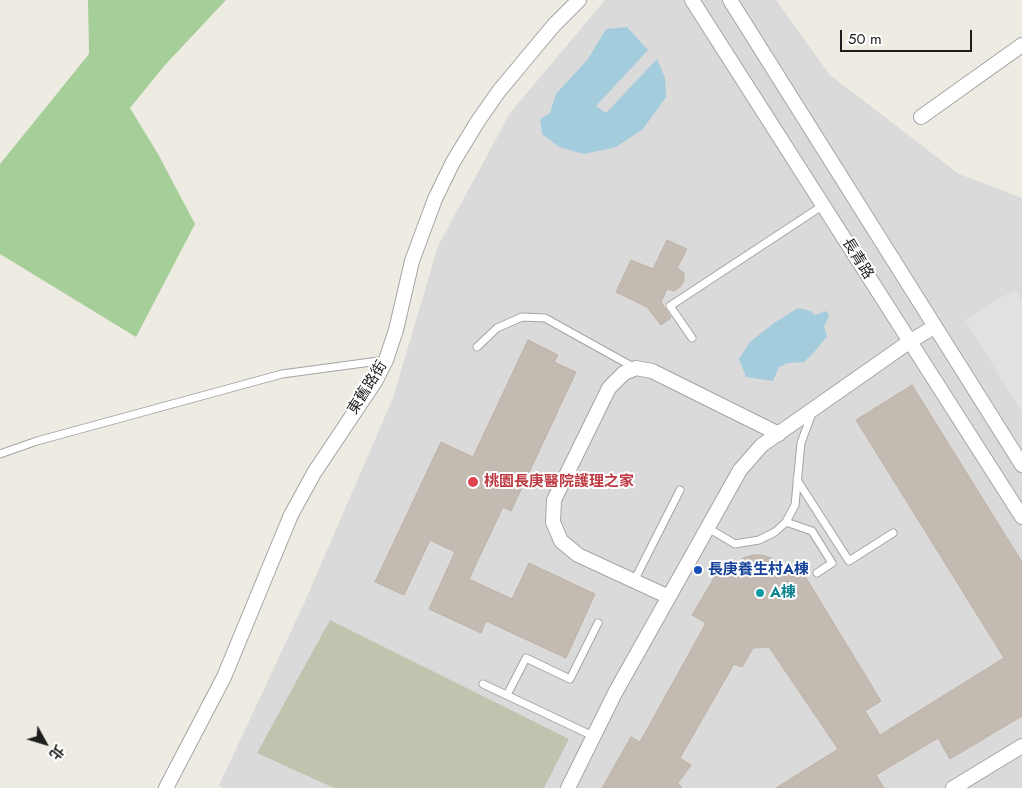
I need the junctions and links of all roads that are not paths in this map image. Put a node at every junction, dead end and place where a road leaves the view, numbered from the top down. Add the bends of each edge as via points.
1 (579, 0) edge
2 (692, 0) edge
3 (730, 0) edge
4 (1022, 45) edge
5 (921, 117) dead end
6 (822, 206) junction
7 (934, 327) junction
8 (692, 338) dead end
9 (909, 342) junction
10 (477, 347) dead end
11 (386, 360) junction
12 (636, 368) junction
13 (814, 409) junction
14 (779, 434) junction
15 (0, 454) edge
16 (1022, 465) edge
17 (797, 480) junction
18 (680, 490) dead end
19 (1022, 517) edge
20 (786, 522) junction
21 (708, 528) junction
22 (893, 533) dead end
23 (818, 573) dead end
24 (634, 581) junction
25 (669, 597) junction
26 (598, 624) dead end
27 (483, 684) dead end
28 (507, 695) junction
29 (593, 736) junction
30 (1022, 746) edge
31 (166, 788) edge
32 (568, 788) edge
33 (953, 788) edge

1 - 11 street, 東舊路街 via 499,91 453,162 412,260
2 - 6 street, 長青路
3 - 7 street, 長青路
4 - 5 street
6 - 8 lane via 670,306
6 - 9 street, 長青路
7 - 9 street
7 - 16 street, 長青路
9 - 13 street
9 - 19 street, 長青路
10 - 12 lane via 497,328 522,317 545,318
11 - 15 lane via 282,374
11 - 31 street, 東舊路街 via 314,472 291,515 224,676
12 - 14 street via 652,371
12 - 24 street via 624,373 609,388 554,500 553,522 561,541 578,555
13 - 14 street
13 - 17 lane via 801,442
14 - 21 street via 762,445 740,470
17 - 20 lane via 795,505
17 - 22 lane via 849,561
18 - 24 lane
20 - 21 lane via 759,540 735,544
20 - 23 lane via 812,531 832,564
21 - 25 street
24 - 25 street
25 - 29 street
26 - 28 lane via 570,678 526,658
27 - 28 lane
28 - 29 lane
29 - 32 street
30 - 33 street

